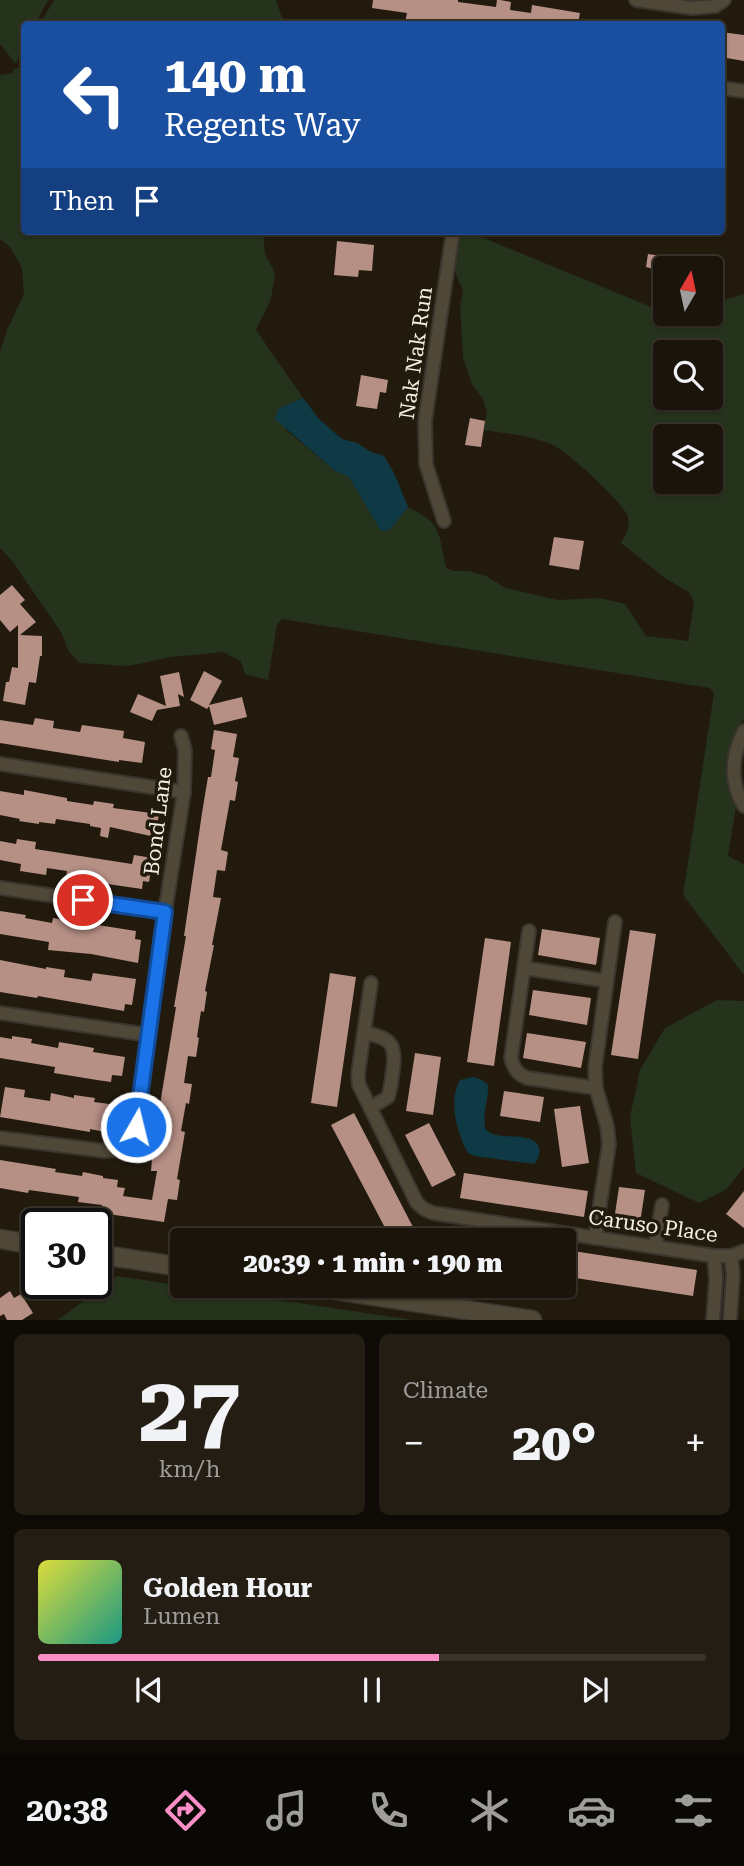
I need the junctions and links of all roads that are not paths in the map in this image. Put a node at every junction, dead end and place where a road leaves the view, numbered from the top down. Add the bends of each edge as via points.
1 (636, 0) edge
2 (724, 0) edge
3 (725, 89) edge
4 (744, 92) edge
5 (452, 235) edge
6 (444, 521) dead end
7 (744, 731) edge
8 (181, 736) dead end
9 (0, 764) edge
10 (739, 777) edge
11 (184, 792) junction
12 (744, 806) edge
13 (0, 888) edge
14 (165, 912) junction
15 (615, 922) dead end
16 (529, 932) dead end
17 (524, 968) junction
18 (607, 981) junction
19 (371, 983) dead end
20 (0, 1013) edge
21 (364, 1033) junction
22 (149, 1035) junction
23 (596, 1088) junction
24 (370, 1108) junction
25 (0, 1138) edge
26 (662, 1205) dead end
27 (512, 1228) edge
28 (576, 1237) edge
29 (595, 1238) junction
30 (0, 1240) edge
31 (21, 1243) edge
32 (655, 1247) junction
33 (744, 1251) edge
34 (112, 1256) edge
35 (714, 1256) junction
36 (731, 1256) junction
37 (170, 1265) edge
38 (388, 1298) edge
39 (532, 1320) edge
40 (713, 1320) edge
41 (730, 1320) edge

1 - 2 street via 692,8 715,6
3 - 4 street
5 - 6 street, Nak Nak Run via 425,421 426,464
7 - 10 street via 734,762
8 - 11 street, Bond Lane
9 - 11 street
10 - 12 street via 737,790
11 - 14 street, Bond Lane
13 - 14 street
14 - 22 street, Bond Lane
15 - 18 street
16 - 17 street
17 - 18 street
17 - 23 street via 513,1067 527,1078
18 - 23 street
19 - 21 street, Caruso Place
20 - 22 street
21 - 24 street, Caruso Place via 358,1074
21 - 24 street via 388,1040 395,1056 388,1097
22 - 25 street, Bond Lane via 136,1127 124,1149 105,1151
23 - 29 street via 608,1144
24 - 27 street, Caruso Place via 424,1209
26 - 32 street
28 - 29 street, Caruso Place
29 - 32 street, Caruso Place
30 - 31 main road
32 - 35 street, Caruso Place
33 - 36 street, Caruso Place
34 - 37 main road
35 - 36 street, Caruso Place
35 - 40 street
36 - 41 street
38 - 39 main road

